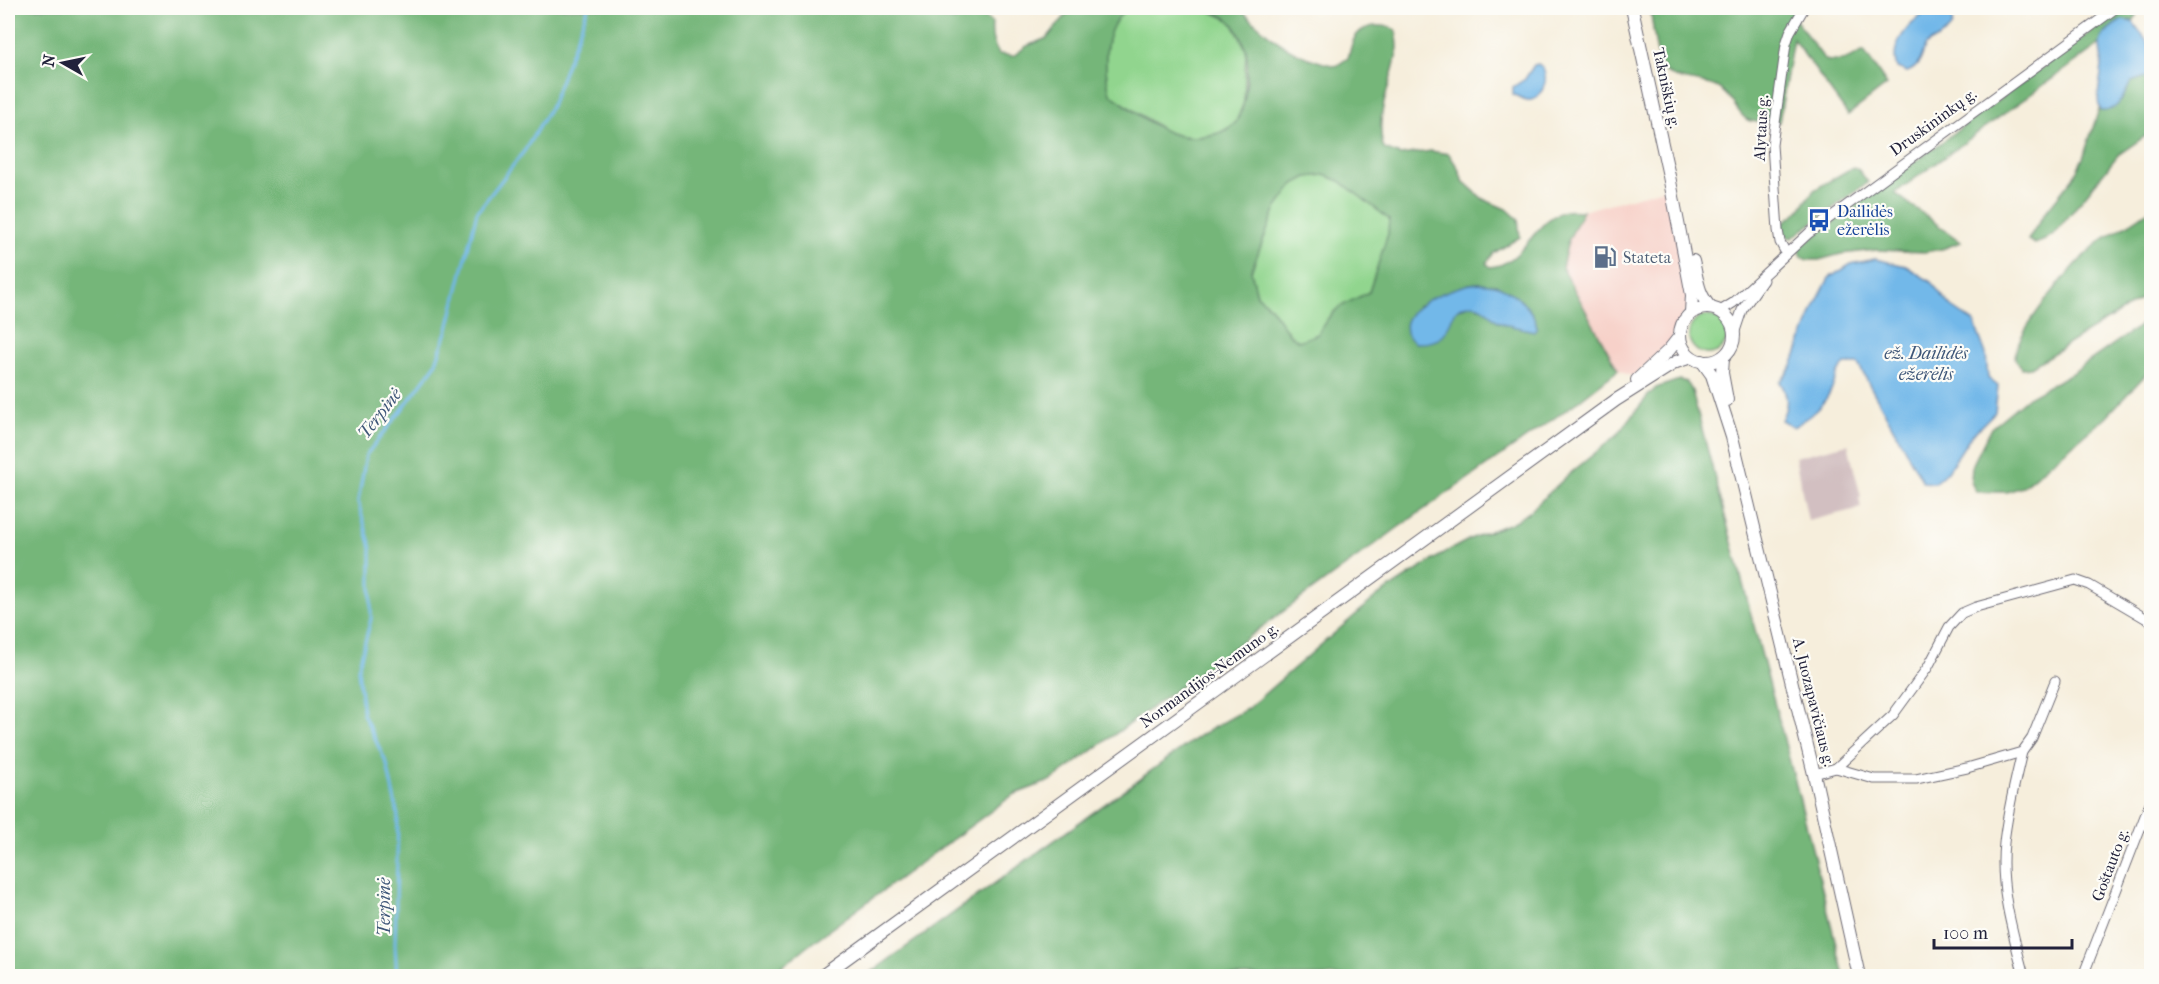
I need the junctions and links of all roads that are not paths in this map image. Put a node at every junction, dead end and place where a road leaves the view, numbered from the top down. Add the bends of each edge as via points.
1 (1632, 8) edge
2 (1804, 8) edge
3 (2116, 8) edge
4 (1669, 176) junction
5 (1786, 253) junction
6 (1773, 266) junction
7 (1716, 309) junction
8 (1691, 312) junction
9 (1734, 334) junction
10 (1680, 336) junction
11 (1722, 357) junction
12 (1697, 359) junction
13 (1616, 400) junction
14 (1732, 437) junction
15 (2151, 622) edge
16 (2055, 681) dead end
17 (2022, 752) junction
18 (1836, 768) junction
19 (1814, 774) junction
20 (2151, 798) edge
21 (822, 976) edge
22 (1858, 976) edge
23 (2024, 976) edge
24 (2082, 976) edge

1 - 4 main road, Takniškių g.
2 - 5 street, Alytaus g. via 1786,44 1772,145 1778,230
3 - 5 street, Druskininkų g. via 1857,196
4 - 7 main road via 1687,232 1700,293
4 - 8 main road via 1692,295
5 - 6 street, Druskininkų g.
6 - 7 street via 1732,303
6 - 9 street via 1742,310
7 - 8 main road
7 - 9 main road via 1728,317
8 - 10 main road
9 - 11 main road via 1729,351
10 - 12 main road via 1683,348
10 - 13 main road, Normandijos-Nemuno g.
11 - 12 main road via 1713,361
11 - 14 main road, A. Juozapavičiaus g.
12 - 13 main road, Normandijos-Nemuno g. via 1676,362
12 - 14 main road, A. Juozapavičiaus g. via 1712,375
13 - 21 main road, Normandijos-Nemuno g.
14 - 19 main road, A. Juozapavičiaus g.
15 - 18 street via 2075,579 1962,613 1949,627 1903,703
16 - 17 street via 2032,738
17 - 18 street via 1916,779 1874,779
17 - 23 street via 2003,845 2003,879
18 - 19 street
19 - 22 main road, A. Juozapavičiaus g.
20 - 24 street, Goštauto g.

